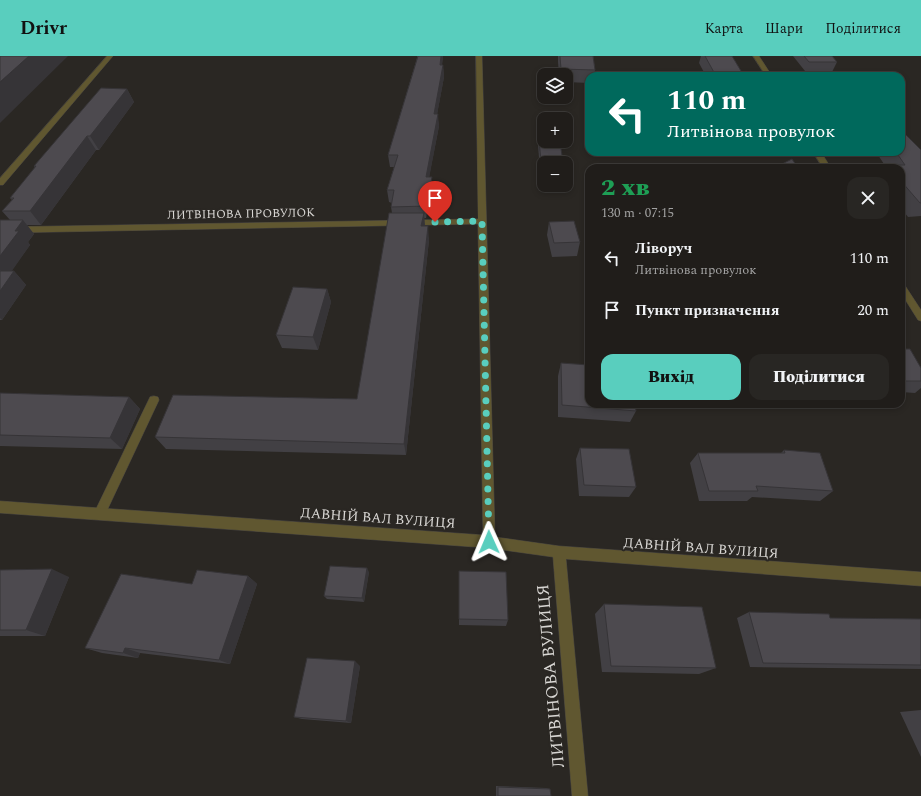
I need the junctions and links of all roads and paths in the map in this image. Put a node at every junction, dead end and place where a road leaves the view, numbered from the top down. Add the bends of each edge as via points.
1 (110, 56) edge
2 (479, 56) edge
3 (756, 56) edge
4 (766, 72) edge
5 (0, 183) edge
6 (482, 221) junction
7 (0, 230) edge
8 (905, 292) edge
9 (921, 318) edge
10 (154, 400) dead end
11 (0, 507) edge
12 (100, 513) junction
13 (489, 542) junction
14 (558, 552) junction
15 (921, 579) edge
16 (580, 796) edge

1 - 5 street
2 - 6 street
3 - 4 street
6 - 7 street, ЛИТВІНОВА ПРОВУЛОК
6 - 13 street
8 - 9 street
10 - 12 street
11 - 12 street, ДАВНІЙ ВАЛ ВУЛИЦЯ
12 - 13 street, ДАВНІЙ ВАЛ ВУЛИЦЯ
13 - 14 street, ДАВНІЙ ВАЛ ВУЛИЦЯ
14 - 15 street, ДАВНІЙ ВАЛ ВУЛИЦЯ
14 - 16 street, ЛИТВІНОВА ВУЛИЦЯ

